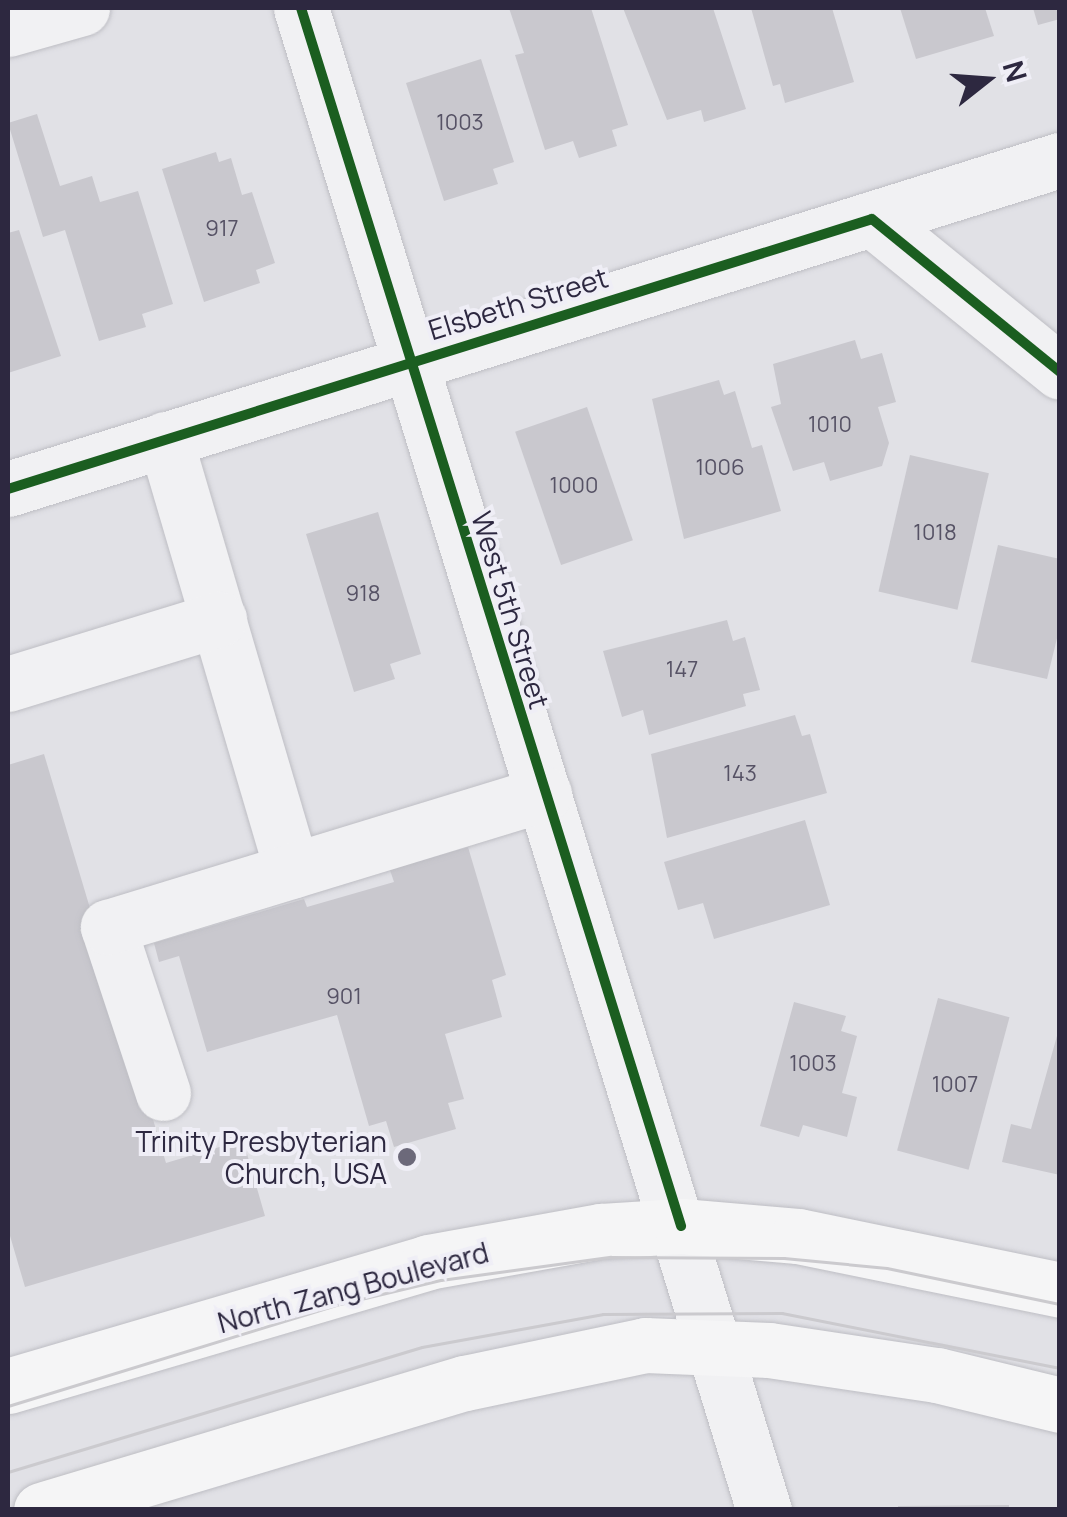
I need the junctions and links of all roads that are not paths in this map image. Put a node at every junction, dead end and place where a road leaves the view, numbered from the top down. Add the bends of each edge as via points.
1 (82, 8) edge
2 (300, 8) edge
3 (8, 29) edge
4 (1060, 160) edge
5 (872, 219) junction
6 (410, 360) junction
7 (1060, 372) edge
8 (165, 439) junction
9 (8, 490) edge
10 (218, 619) junction
11 (8, 684) edge
12 (544, 794) junction
13 (292, 871) junction
14 (163, 1092) dead end
15 (681, 1226) junction
16 (1060, 1290) edge
17 (715, 1344) junction
18 (8, 1386) edge
19 (1060, 1405) edge
20 (41, 1510) edge
21 (764, 1510) edge

1 - 3 street
2 - 6 street, West 5th Street
4 - 5 street, Elsbeth Street
5 - 6 street, Elsbeth Street
5 - 7 street
6 - 8 street, Elsbeth Street
6 - 12 street, West 5th Street
8 - 9 street, Elsbeth Street
8 - 10 street
10 - 11 street
10 - 13 street
12 - 13 street
12 - 15 street, West 5th Street
13 - 14 street via 108,927
15 - 16 main road, North Zang Boulevard via 798,1236
15 - 17 street, West 5th Street
15 - 18 main road, North Zang Boulevard via 602,1231 428,1262
17 - 19 main road via 937,1376
17 - 20 main road via 610,1350 465,1383
17 - 21 street, West 5th Street

